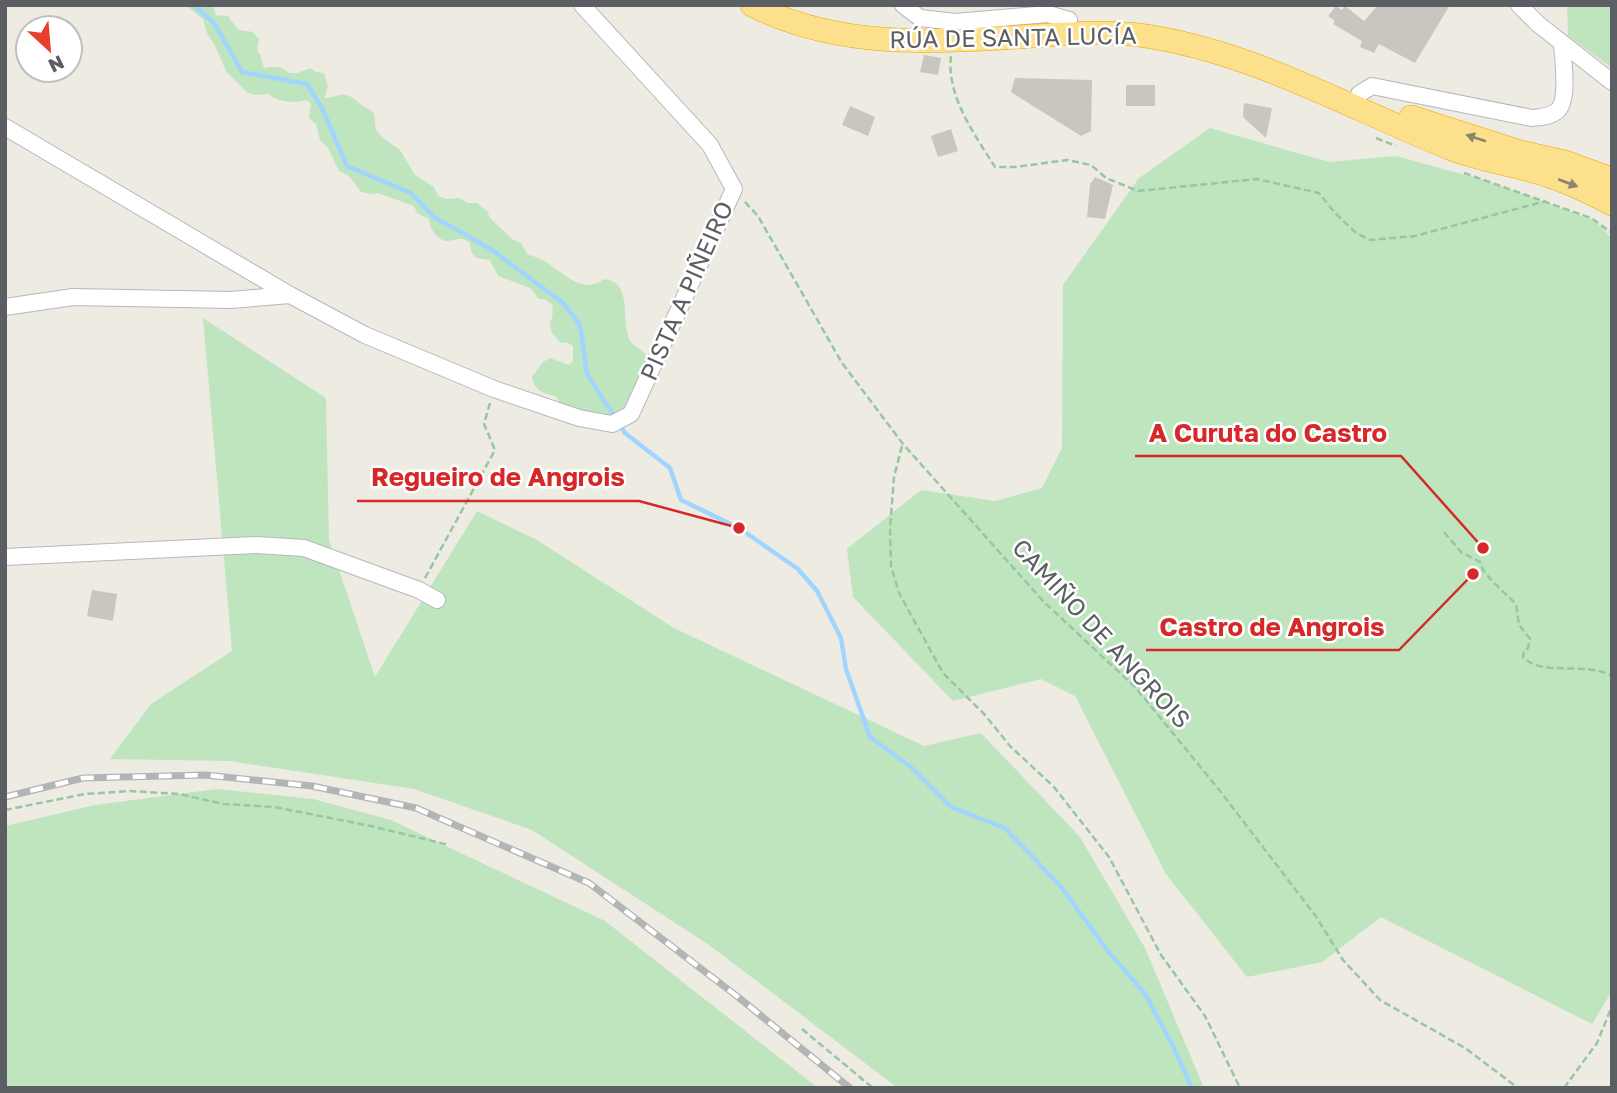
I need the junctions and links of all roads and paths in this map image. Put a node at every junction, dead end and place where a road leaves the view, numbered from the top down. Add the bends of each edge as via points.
1 (582, 5) edge
2 (752, 5) edge
3 (787, 5) edge
4 (903, 5) edge
5 (1520, 5) edge
6 (1069, 20) junction
7 (953, 41) junction
8 (1562, 44) junction
9 (1612, 82) edge
10 (1355, 100) junction
11 (5, 127) edge
12 (1612, 179) edge
13 (734, 189) junction
14 (1612, 204) edge
15 (1612, 233) edge
16 (290, 295) junction
17 (5, 307) edge
18 (494, 389) junction
19 (903, 444) junction
20 (1444, 532) dead end
21 (5, 557) edge
22 (419, 590) junction
23 (437, 600) dead end
24 (1612, 676) edge
25 (5, 810) edge
26 (449, 845) dead end
27 (1612, 1006) edge
28 (802, 1029) dead end
29 (873, 1088) edge
30 (1240, 1088) edge
31 (1518, 1088) edge
32 (1563, 1088) edge

1 - 13 street, PISTA A PIÑEIRO via 710,145
2 - 7 highway, RÚA DE SANTA LUCÍA via 773,16 855,37
3 - 6 highway, RÚA DE SANTA LUCÍA via 825,19 874,27 935,30
4 - 6 street via 920,18 956,22 1048,15
5 - 8 street
6 - 10 highway, RÚA DE SANTA LUCÍA via 1108,18 1208,33 1240,43
7 - 10 highway, RÚA DE SANTA LUCÍA via 1081,33 1159,38 1245,60
7 - 15 path via 949,72 966,121 995,167 1067,160 1091,166 1106,178 1138,191 1257,179 1319,193 1356,233 1370,240 1415,236 1546,201 1591,218
8 - 9 street
8 - 10 street via 1564,98 1559,110 1547,116 1532,118 1372,86
12 -> 10 highway
10 -> 14 highway via 1456,150 1547,175
11 - 16 street
13 - 18 street, PISTA A PIÑEIRO via 631,414 618,421 579,418
13 - 19 path, CAMIÑO DE ANGROIS via 758,216 842,363
16 - 17 street via 231,300 73,297
16 - 18 street via 365,335
18 - 22 path via 484,424 495,450
19 - 30 path via 894,477 890,529 891,566 899,593 943,673 1054,787 1110,857 1161,955 1205,1016
19 - 31 path, CAMIÑO DE ANGROIS via 1043,601 1136,688 1315,915 1343,960 1380,1000 1465,1048
20 - 24 path via 1461,552 1480,562 1516,604 1519,625 1530,639 1523,657 1553,667 1589,667
21 - 22 street via 256,545 304,548
22 - 23 street
25 - 26 path via 85,794 179,794 224,804 274,807
27 - 32 path via 1597,1043
28 - 29 path

